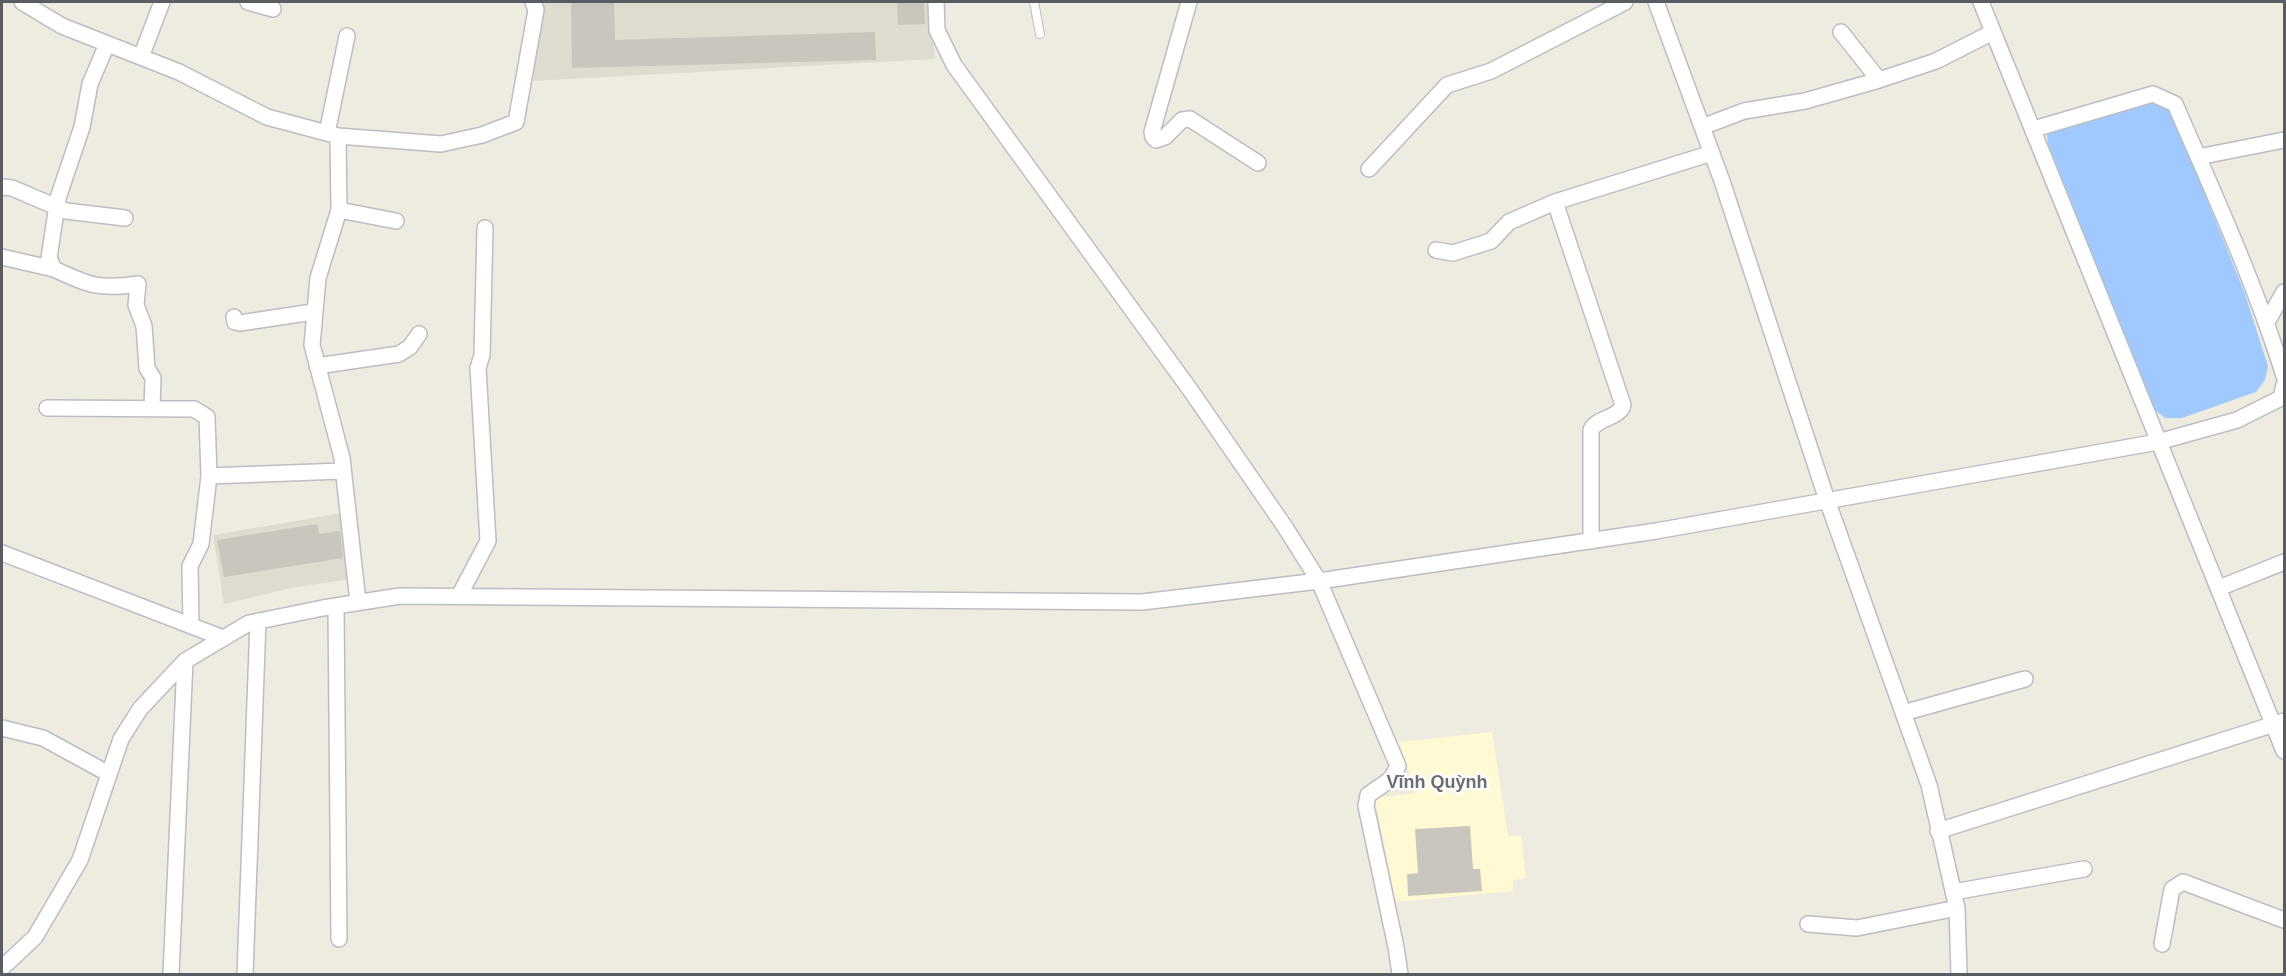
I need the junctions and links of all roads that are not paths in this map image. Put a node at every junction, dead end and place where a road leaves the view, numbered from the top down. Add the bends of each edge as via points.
1 (22, 2) edge
2 (162, 2) edge
3 (248, 2) edge
4 (532, 2) edge
5 (936, 2) edge
6 (1034, 2) edge
7 (1190, 2) edge
8 (1625, 2) edge
9 (1656, 2) edge
10 (1981, 2) edge
11 (273, 9) dead end
12 (1841, 32) dead end
13 (1993, 32) junction
14 (1040, 34) dead end
15 (346, 36) dead end
16 (107, 44) junction
17 (141, 57) junction
18 (1879, 80) junction
19 (1702, 127) junction
20 (2034, 129) junction
21 (332, 134) junction
22 (2284, 140) edge
23 (1712, 153) junction
24 (2198, 157) junction
25 (1258, 163) dead end
26 (1369, 169) dead end
27 (2, 187) edge
28 (1555, 202) junction
29 (56, 208) junction
30 (339, 210) junction
31 (125, 218) dead end
32 (396, 221) dead end
33 (485, 228) dead end
34 (1436, 250) dead end
35 (2, 257) edge
36 (54, 269) junction
37 (2284, 292) edge
38 (313, 312) junction
39 (234, 317) dead end
40 (2267, 322) junction
41 (419, 334) dead end
42 (317, 366) junction
43 (2284, 376) edge
44 (2284, 385) edge
45 (47, 408) dead end
46 (152, 408) junction
47 (2158, 442) junction
48 (342, 471) junction
49 (209, 476) junction
50 (1827, 500) junction
51 (1591, 541) junction
52 (2, 553) edge
53 (2284, 562) edge
54 (1319, 581) junction
55 (2219, 588) junction
56 (459, 596) junction
57 (358, 602) junction
58 (336, 606) junction
59 (258, 621) junction
60 (191, 626) junction
61 (223, 638) junction
62 (185, 661) junction
63 (2025, 679) dead end
64 (1903, 713) junction
65 (2279, 723) edge
66 (2, 728) edge
67 (2284, 752) edge
68 (109, 774) junction
69 (1938, 831) junction
70 (2084, 869) dead end
71 (1953, 892) junction
72 (1957, 908) junction
73 (2284, 920) edge
74 (1808, 924) dead end
75 (339, 939) dead end
76 (2162, 944) dead end
77 (2, 968) edge
78 (171, 975) edge
79 (245, 975) edge
80 (1400, 975) edge
81 (1959, 975) edge

1 - 16 street via 62,26
2 - 17 street
3 - 11 street
4 - 21 street via 536,10 516,122 441,144
5 - 54 street via 937,30 954,64 1191,391
6 - 14 lane
7 - 25 street via 1153,137 1165,137 1182,120 1190,119
8 - 26 street via 1491,71 1448,85
9 - 19 street
10 - 13 street
12 - 18 street
13 - 18 street via 1936,61
13 - 20 street
15 - 21 street
16 - 17 street
16 - 29 street via 90,84 82,127
17 - 21 street via 267,117
18 - 19 street via 1805,101 1744,111
19 - 23 street
20 - 24 street via 2153,94 2175,104
20 - 47 street
21 - 30 street
22 - 24 street
23 - 28 street
23 - 50 street
24 - 40 street
27 - 29 street
28 - 34 street via 1509,222 1491,241 1453,253
28 - 51 street via 1623,405 1591,430
29 - 31 street
29 - 36 street via 49,258
30 - 32 street
30 - 38 street via 318,278
33 - 56 street via 482,355 478,368 488,541
35 - 36 street
36 - 46 street via 84,283 109,288 138,284 136,305 144,326 147,368 153,378
37 - 40 street
38 - 39 street via 240,323
38 - 42 street via 312,345
40 - 43 street
41 - 42 street via 399,354
42 - 48 street via 342,458
44 - 47 street via 2281,398 2237,420
45 - 46 street
46 - 49 street via 194,409 207,417
47 - 50 street
47 - 55 street
48 - 49 street
48 - 57 street
49 - 60 street via 201,544 190,566
50 - 51 street
50 - 64 street
51 - 54 street
52 - 60 street
53 - 55 street
54 - 56 street via 1142,602
54 - 80 street via 1398,766 1391,780 1368,795 1366,806
55 - 65 street
56 - 57 street via 400,596
57 - 58 street
58 - 59 street
58 - 75 street
59 - 61 street
59 - 79 street
60 - 61 street
61 - 62 street
62 - 68 street via 140,709 121,739
62 - 78 street
63 - 64 street
64 - 69 street via 1929,785
65 - 67 street
65 - 69 street
66 - 68 street via 43,738
68 - 77 street via 80,860 34,937
69 - 71 street
70 - 71 street
71 - 72 street
72 - 74 street via 1857,928
72 - 81 street
73 - 76 street via 2183,882 2172,889

